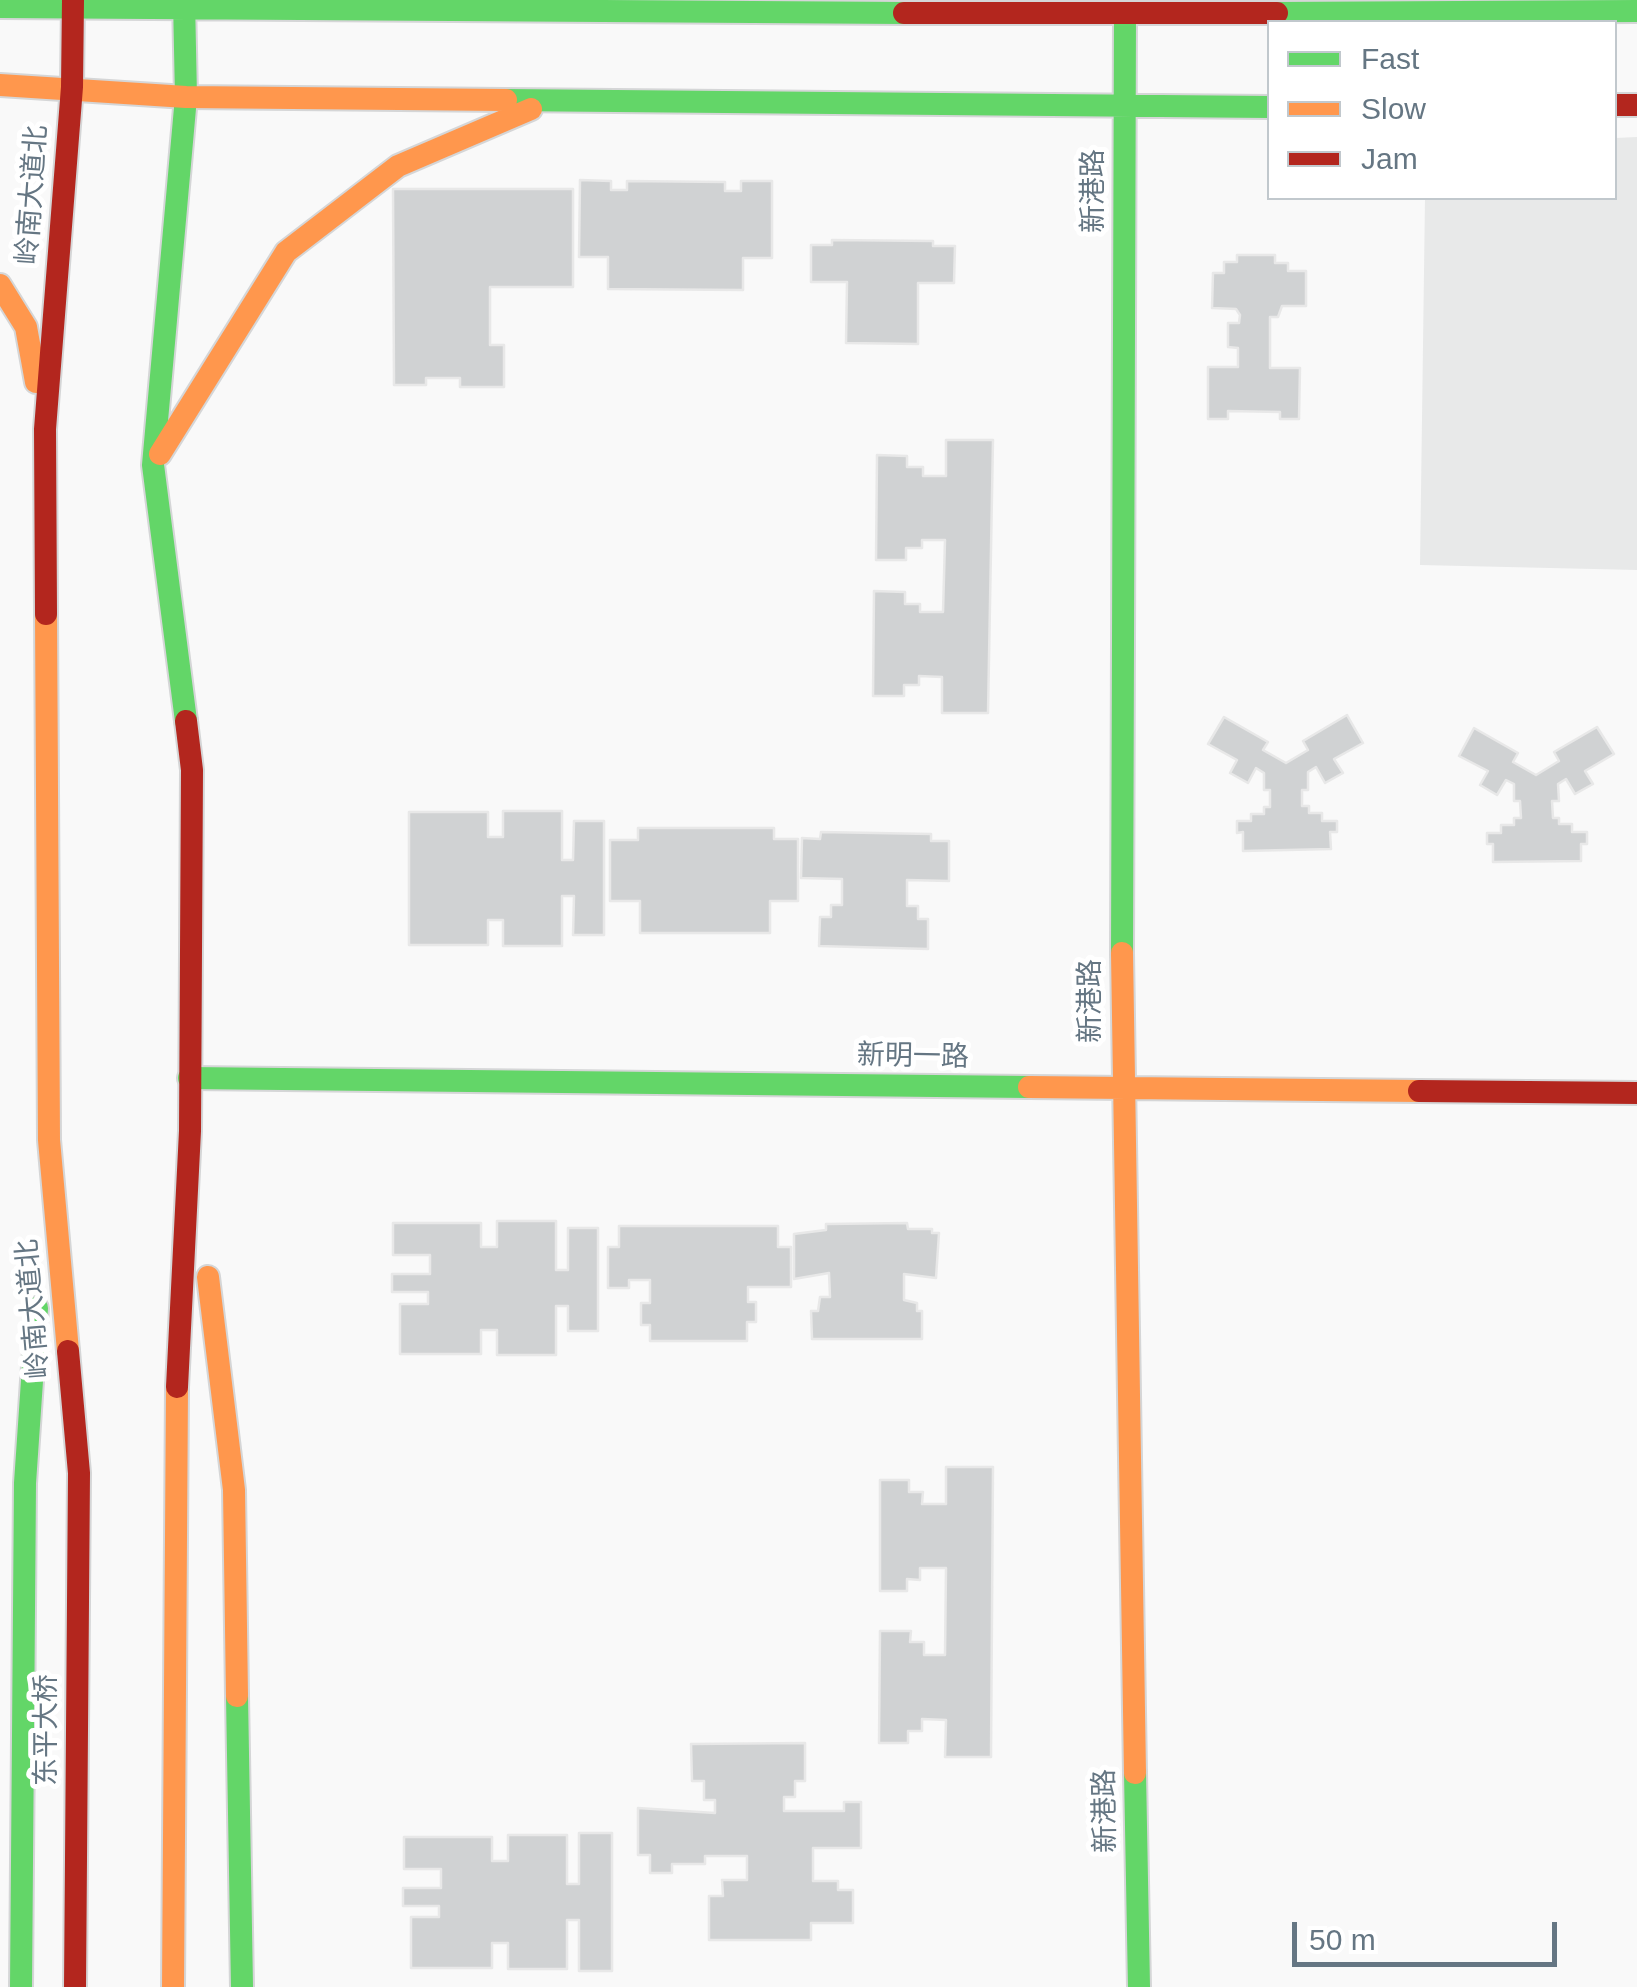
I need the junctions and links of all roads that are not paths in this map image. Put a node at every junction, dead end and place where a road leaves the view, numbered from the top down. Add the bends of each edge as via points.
1 (584, 0) edge
2 (73, 3) edge
3 (184, 4) edge
4 (0, 6) edge
5 (946, 6) edge
6 (640, 10) junction
7 (1637, 12) edge
8 (1125, 14) junction
9 (0, 85) edge
10 (72, 87) junction
11 (186, 97) junction
12 (550, 101) junction
13 (1267, 107) edge
14 (1124, 108) junction
15 (0, 285) edge
16 (45, 429) junction
17 (153, 464) junction
18 (189, 1078) junction
19 (1121, 1090) junction
20 (1637, 1093) edge
21 (190, 1131) junction
22 (49, 1140) junction
23 (79, 1473) joint
24 (21, 1987) edge
25 (75, 1987) edge
26 (173, 1987) edge
27 (242, 1987) edge
28 (1140, 1987) edge

1 - 6 main road
2 - 3 main road
2 - 4 main road
2 - 10 main road, 岭南大道北
3 - 6 main road
3 - 11 main road
5 - 6 main road
5 - 8 main road
7 - 8 main road
8 - 14 main road, 新港路
9 - 10 main road
10 - 11 main road
10 - 16 main road, 岭南大道北
11 - 12 main road
11 - 17 main road
12 - 14 main road
12 - 17 main road via 398,166 286,252
13 - 14 main road
14 - 19 main road, 新港路
15 - 16 main road via 26,327
16 - 22 main road, 岭南大道北
17 - 18 main road via 192,770
18 - 19 main road, 新明一路
18 - 21 main road
19 - 20 main road, 新明一路
19 - 28 main road, 新港路
21 - 26 main road via 173,1462
21 - 27 main road via 234,1490
22 - 23 main road, 岭南大道北
22 - 24 main road via 24,1483
23 - 25 main road, 东平大桥

